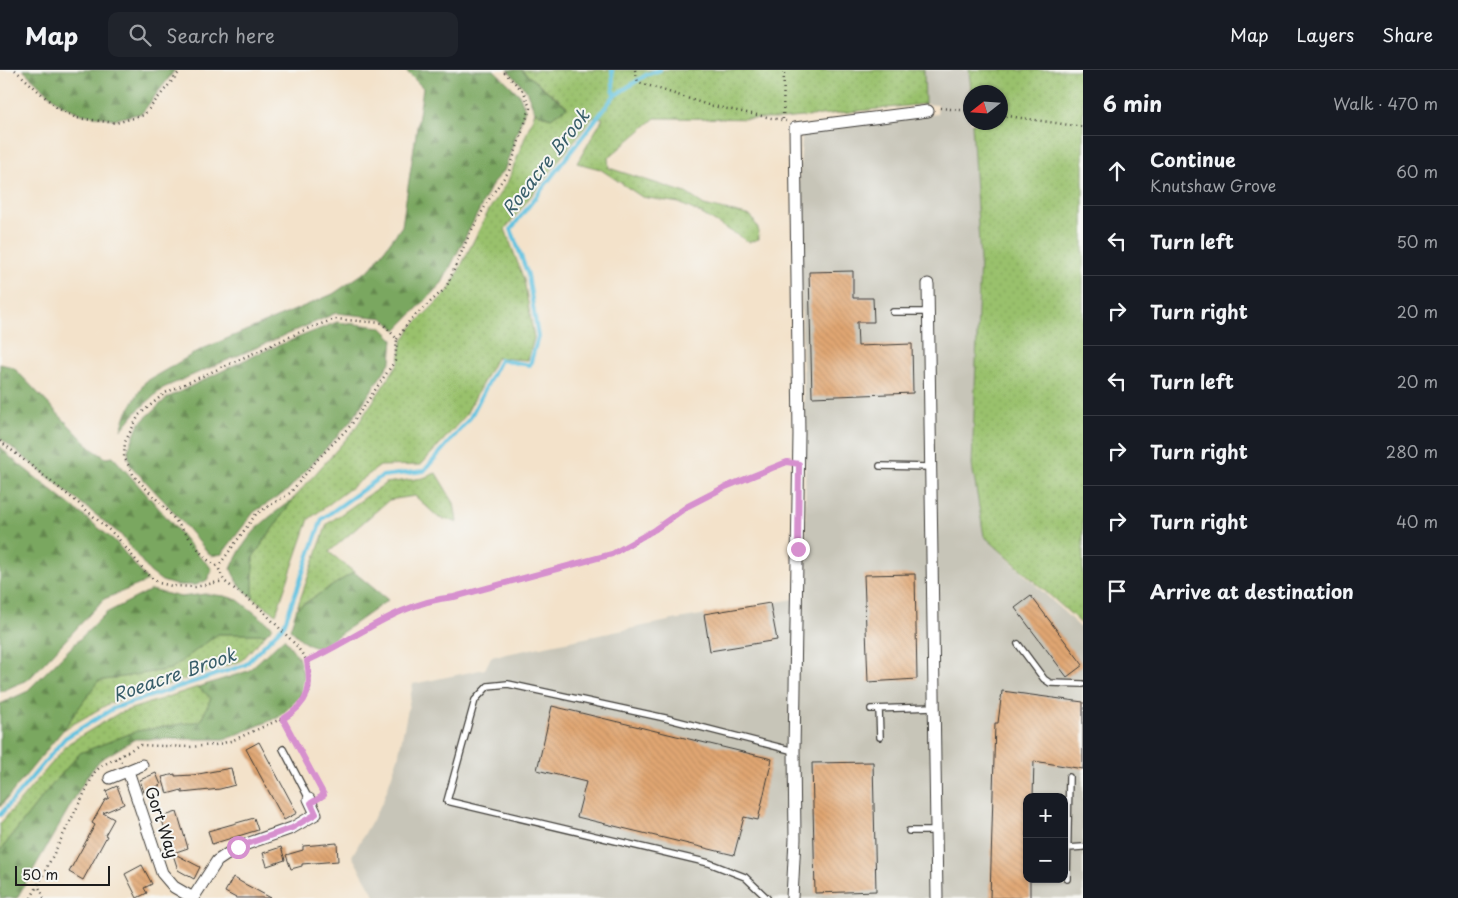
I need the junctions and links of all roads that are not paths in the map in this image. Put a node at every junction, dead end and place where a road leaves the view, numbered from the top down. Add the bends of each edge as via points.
1 (928, 111) road end
2 (928, 284) dead end
3 (893, 312) dead end
4 (929, 312) junction
5 (880, 466) dead end
6 (931, 466) junction
7 (1018, 644) dead end
8 (1083, 684) edge
9 (934, 708) junction
10 (871, 709) dead end
11 (879, 709) junction
12 (880, 737) dead end
13 (283, 749) dead end
14 (794, 751) junction
15 (142, 765) dead end
16 (128, 770) junction
17 (1069, 777) dead end
18 (110, 778) dead end
19 (310, 801) joint
20 (909, 831) dead end
21 (936, 831) junction
22 (1083, 847) edge
23 (1068, 848) joint
24 (193, 898) edge
25 (767, 898) edge
26 (792, 898) edge
27 (937, 898) edge

1 - 14 street via 795,128 799,464
2 - 4 street
3 - 4 lane
4 - 6 street
5 - 6 lane
6 - 9 street
7 - 8 lane via 1050,683
9 - 11 lane
9 - 21 street
10 - 11 lane
11 - 12 lane
13 - 19 lane
14 - 25 lane via 666,718 508,684 488,686 475,700 447,801 709,863 745,877
14 - 26 street
15 - 16 street, Gort Way
16 - 18 street, Gort Way
16 - 24 street, Gort Way via 162,873 174,887
17 - 23 lane
19 - 24 street via 316,814 292,828 238,847 217,861
20 - 21 lane
21 - 27 street
22 - 23 lane

